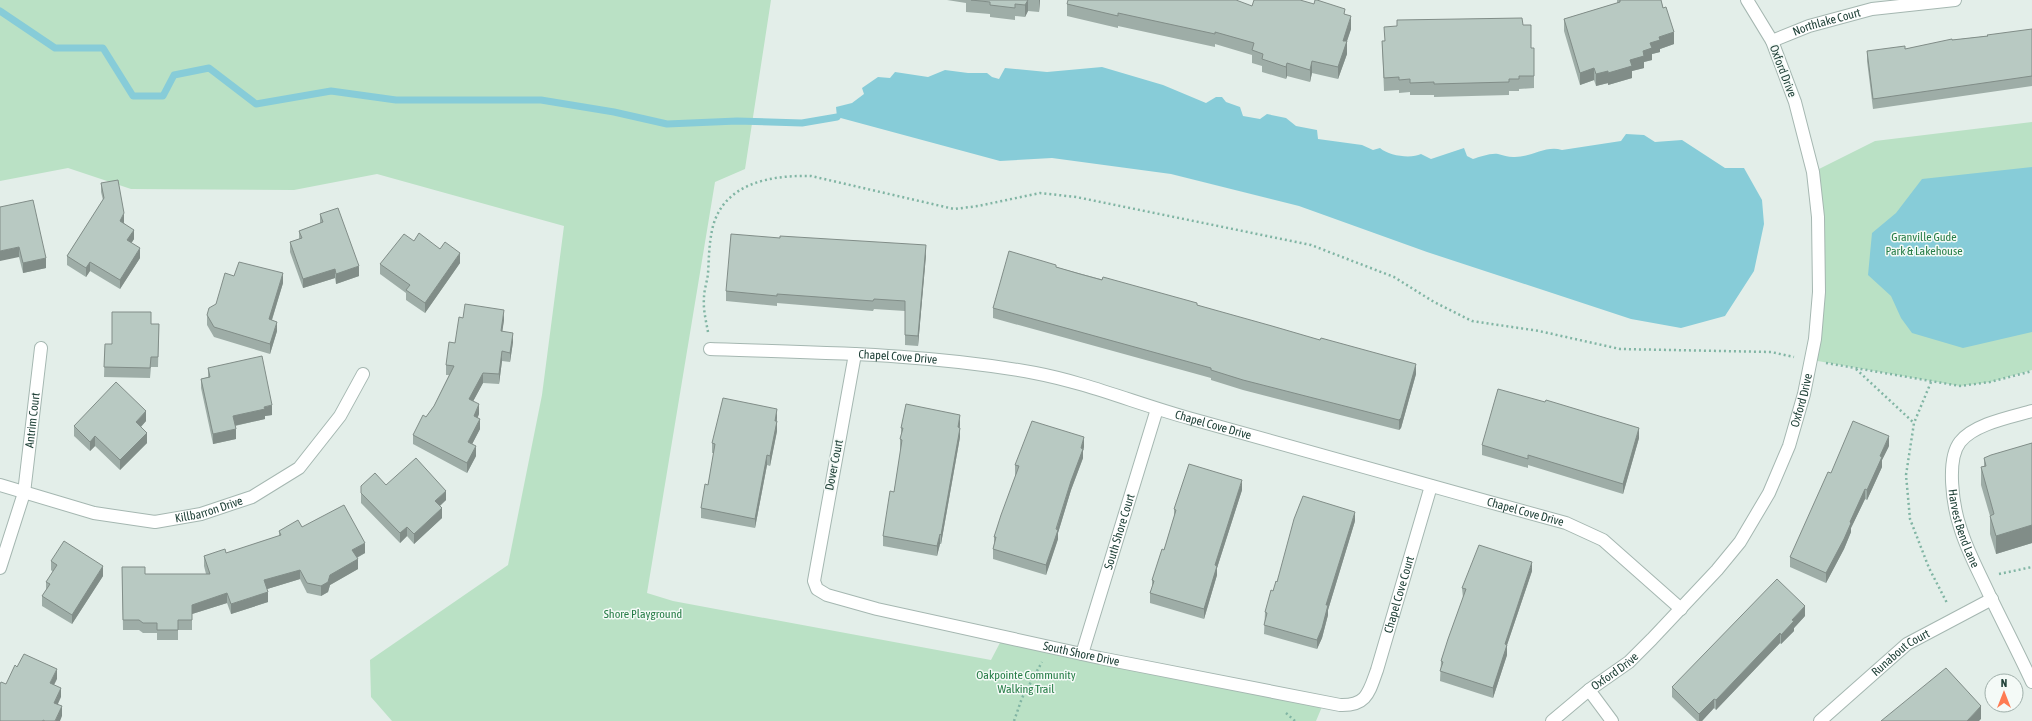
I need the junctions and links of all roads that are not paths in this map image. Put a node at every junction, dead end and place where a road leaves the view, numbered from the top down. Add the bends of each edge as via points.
1 (1747, 0) edge
2 (1955, 0) edge
3 (1772, 41) junction
4 (41, 348) dead end
5 (710, 350) road end
6 (855, 354) junction
7 (363, 374) dead end
8 (1158, 410) junction
9 (2032, 411) edge
10 (0, 485) edge
11 (1431, 486) junction
12 (24, 493) junction
13 (0, 568) edge
14 (814, 577) joint
15 (1992, 599) junction
16 (1681, 609) junction
17 (1082, 654) junction
18 (2032, 682) edge
19 (1589, 690) junction
20 (1361, 701) joint
21 (1552, 721) edge
22 (1612, 721) edge
23 (1820, 721) edge

1 - 3 street, Oxford Drive
2 - 3 street, Northlake Court via 1872,9 1809,26
3 - 16 street, Oxford Drive via 1795,102 1813,172 1818,217 1819,292 1812,360 1789,446 1769,493 1740,542
4 - 12 street, Antrim Court
5 - 6 street, Chapel Cove Drive
6 - 8 street, Chapel Cove Drive via 934,359 1037,373
6 - 14 street, Dover Court
7 - 12 street, Killbarron Drive via 340,416 299,468 252,497 201,514 155,522 94,513
8 - 11 street, Chapel Cove Drive
8 - 17 street, South Shore Court
9 - 15 street, Harvest Bend Lane via 1989,424 1960,441 1955,450 1952,479 1956,512 1969,552
10 - 12 street, Killbarron Drive
11 - 16 street, Chapel Cove Drive via 1566,523 1590,533 1613,548
11 - 20 street, Chapel Cove Court via 1377,670 1367,695
12 - 13 street, Antrim Court
14 - 17 street, South Shore Drive via 817,589 853,604
15 - 18 street, Harvest Bend Lane
15 - 23 street, Runabout Court via 1907,644
16 - 19 street, Oxford Drive via 1629,662
17 - 20 street, South Shore Drive via 1340,705 1357,704
19 - 21 street, Oxford Drive
19 - 22 street

